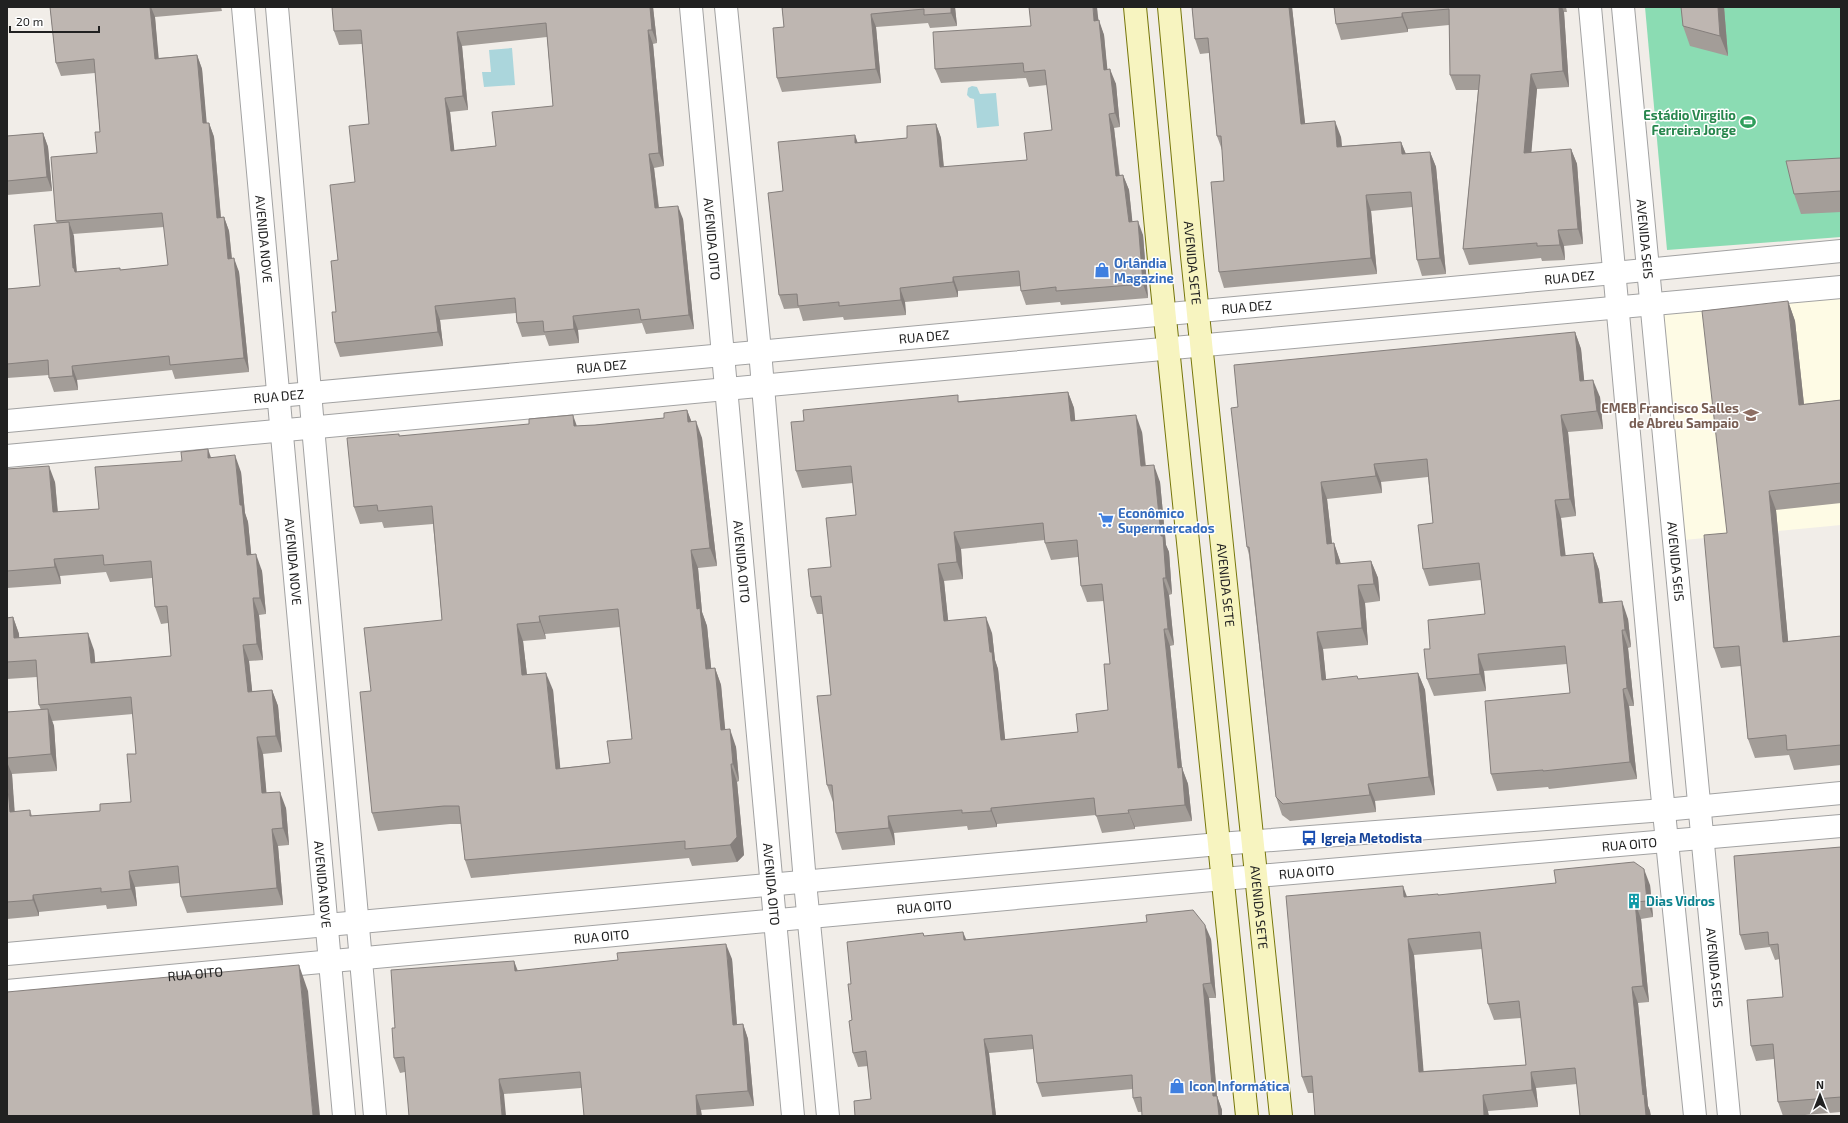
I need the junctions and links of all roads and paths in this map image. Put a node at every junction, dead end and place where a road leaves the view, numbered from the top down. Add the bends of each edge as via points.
1 (243, 7) edge
2 (277, 7) edge
3 (691, 7) edge
4 (726, 7) edge
5 (1135, 7) edge
6 (1169, 7) edge
7 (1590, 7) edge
8 (1623, 7) edge
9 (1841, 251) edge
10 (1648, 270) junction
11 (1614, 273) junction
12 (1841, 287) edge
13 (1651, 304) junction
14 (1616, 307) junction
15 (1198, 311) junction
16 (1165, 313) junction
17 (1202, 346) junction
18 (1168, 350) junction
19 (760, 351) junction
20 (723, 354) junction
21 (762, 385) junction
22 (726, 389) junction
23 (310, 392) junction
24 (279, 396) junction
25 (7, 421) edge
26 (313, 427) junction
27 (283, 430) junction
28 (7, 456) edge
29 (1841, 793) edge
30 (1700, 807) junction
31 (1664, 810) junction
32 (1841, 826) edge
33 (1704, 839) junction
34 (1254, 841) junction
35 (1667, 841) junction
36 (1220, 844) junction
37 (1257, 877) junction
38 (1223, 879) junction
39 (805, 882) junction
40 (771, 885) junction
41 (809, 917) junction
42 (776, 920) junction
43 (358, 922) junction
44 (328, 924) junction
45 (7, 954) edge
46 (362, 960) junction
47 (331, 962) junction
48 (7, 991) edge
49 (344, 1116) edge
50 (376, 1116) edge
51 (793, 1116) edge
52 (828, 1116) edge
53 (1247, 1116) edge
54 (1281, 1116) edge
55 (1695, 1116) edge
56 (1729, 1116) edge

1 - 24 street, AVENIDA NOVE
2 - 23 street
3 - 20 street, AVENIDA OITO
4 - 19 street
5 - 16 street
6 - 15 street, AVENIDA SETE
7 - 11 street
8 - 10 street, AVENIDA SEIS
9 - 10 street, RUA DEZ
10 - 11 street, RUA DEZ
10 - 13 street, AVENIDA SEIS
11 - 14 street
11 - 15 street, RUA DEZ
12 - 13 street
13 - 14 street
13 - 30 street, AVENIDA SEIS
14 - 17 street
14 - 31 street
15 - 16 street, RUA DEZ
15 - 17 street, AVENIDA SETE
16 - 18 street
16 - 19 street, RUA DEZ
17 - 18 street
17 - 34 street, AVENIDA SETE
18 - 21 street
18 - 36 street
19 - 20 street, RUA DEZ
19 - 21 street
20 - 22 street, AVENIDA OITO
20 - 23 street, RUA DEZ
21 - 22 street
21 - 39 street
22 - 26 street
22 - 40 street, AVENIDA OITO
23 - 24 street, RUA DEZ
23 - 26 street
24 - 25 street, RUA DEZ
24 - 27 street, AVENIDA NOVE
26 - 27 street
26 - 43 street
27 - 28 street
27 - 44 street, AVENIDA NOVE
29 - 30 street
30 - 31 street
30 - 33 street, AVENIDA SEIS
31 - 34 street
31 - 35 street
32 - 33 street, RUA OITO
33 - 35 street, RUA OITO
33 - 56 street, AVENIDA SEIS
34 - 36 street
34 - 37 street, AVENIDA SETE
35 - 37 street, RUA OITO
35 - 55 street
36 - 38 street
36 - 39 street
37 - 38 street, RUA OITO
37 - 54 street, AVENIDA SETE
38 - 41 street, RUA OITO
38 - 53 street
39 - 40 street
39 - 41 street
40 - 42 street, AVENIDA OITO
40 - 43 street
41 - 42 street, RUA OITO
41 - 52 street
42 - 46 street, RUA OITO
42 - 51 street, AVENIDA OITO
43 - 44 street
43 - 46 street
44 - 45 street
44 - 47 street, AVENIDA NOVE
46 - 47 street, RUA OITO
46 - 50 street
47 - 48 street, RUA OITO
47 - 49 street, AVENIDA NOVE

